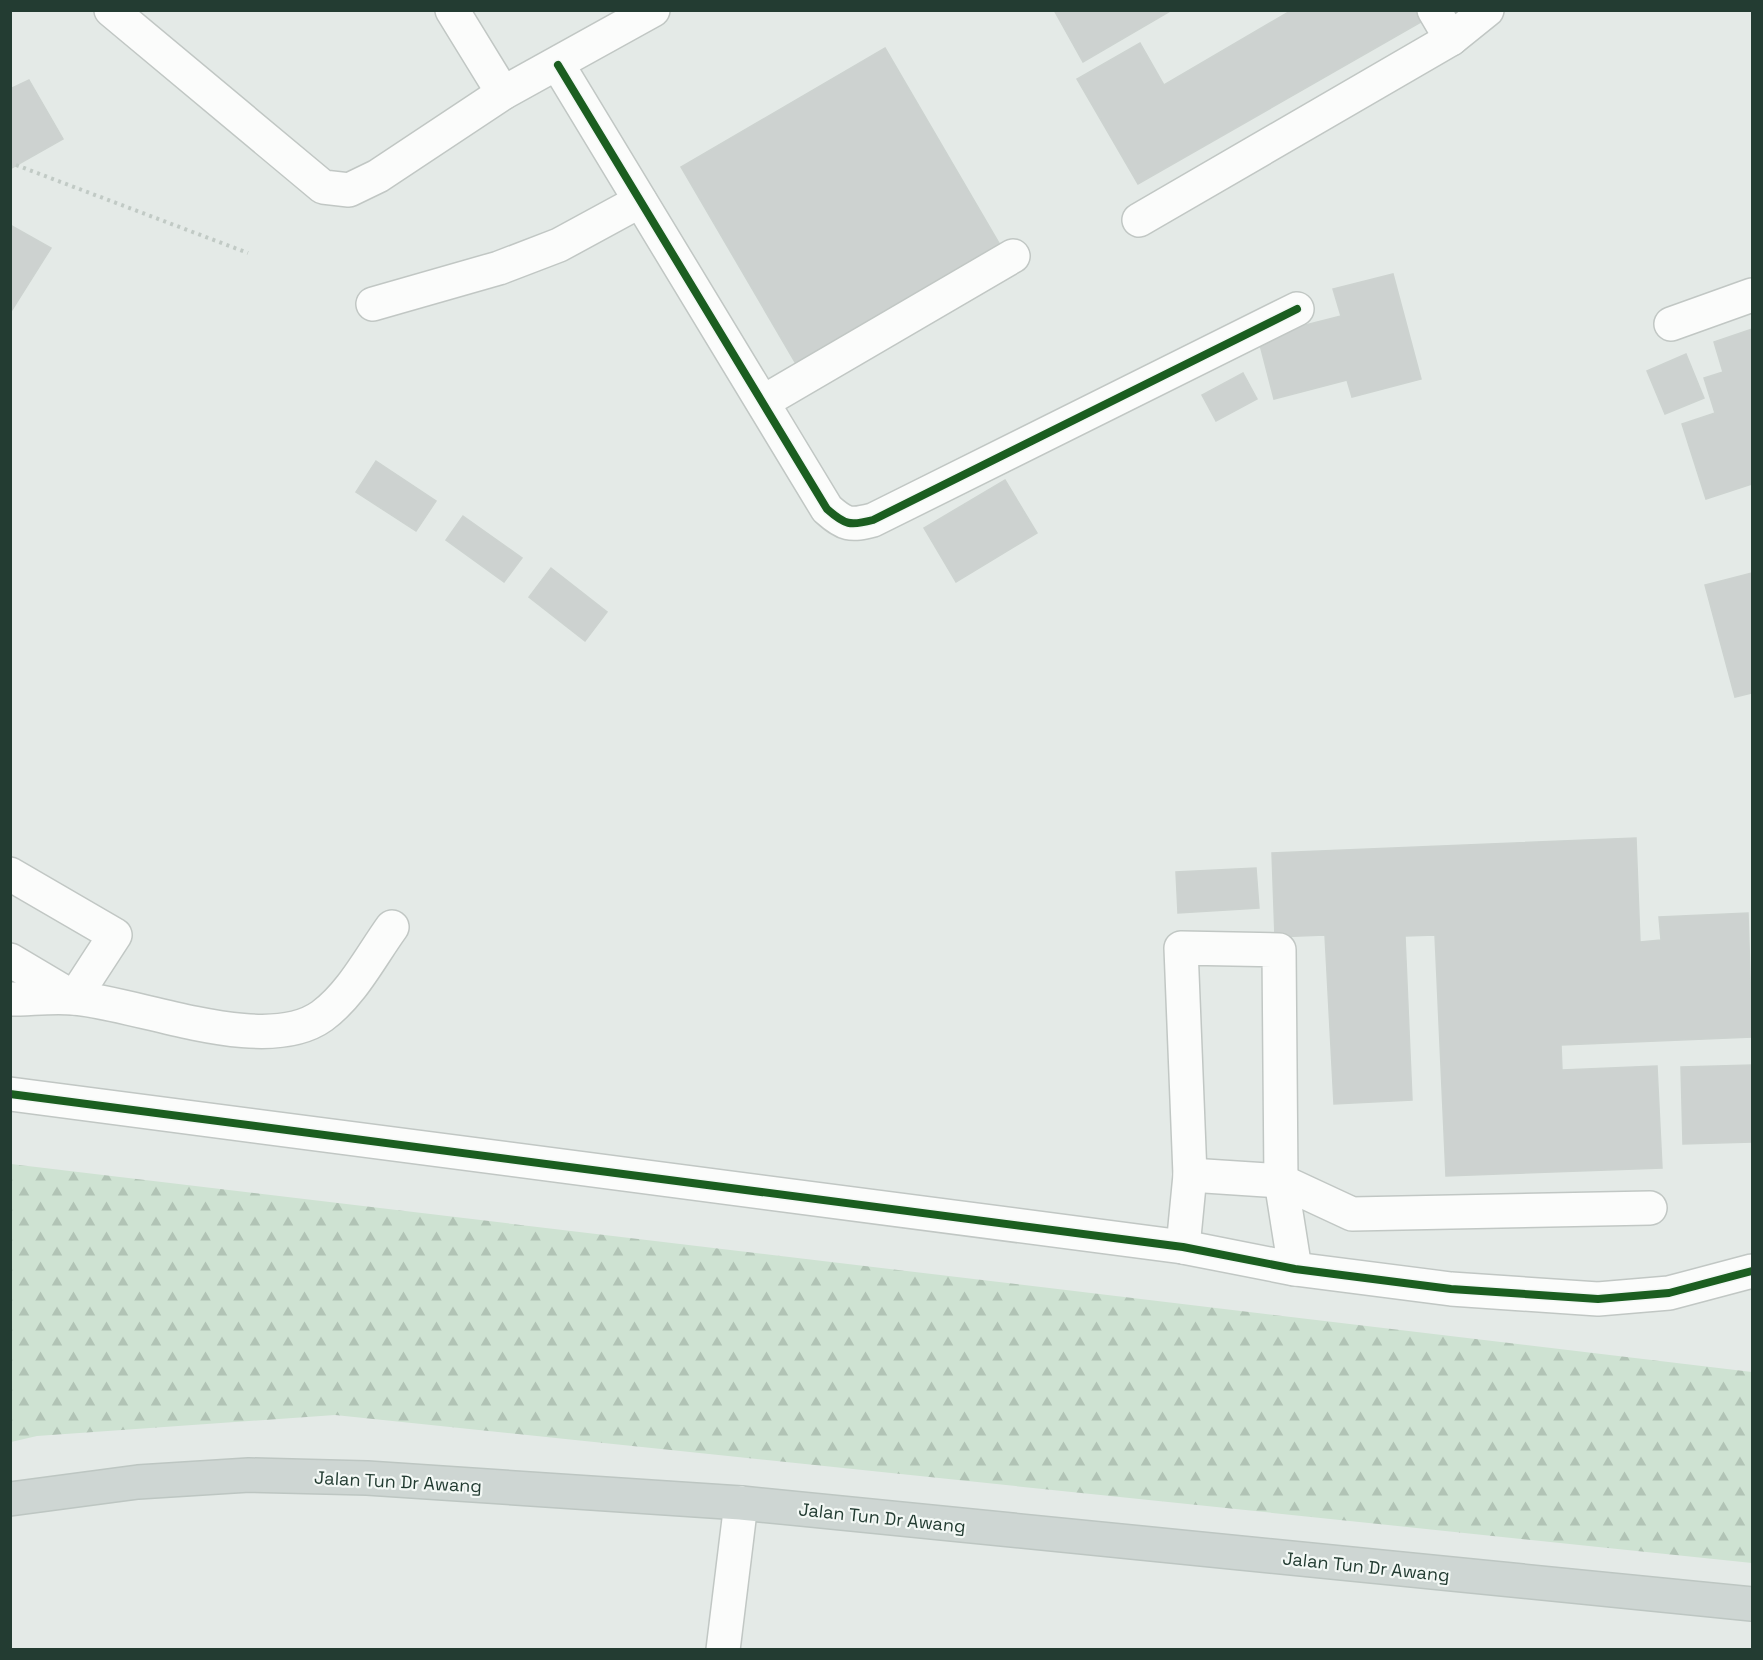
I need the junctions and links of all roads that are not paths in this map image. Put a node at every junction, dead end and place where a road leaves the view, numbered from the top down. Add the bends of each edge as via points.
1 (111, 10) edge
2 (452, 10) edge
3 (653, 10) edge
4 (1434, 10) edge
5 (1487, 10) edge
6 (1451, 39) junction
7 (558, 65) junction
8 (503, 93) junction
9 (640, 201) junction
10 (1139, 220) dead end
11 (1013, 256) dead end
12 (1752, 295) edge
13 (373, 304) dead end
14 (1297, 309) dead end
15 (1671, 324) dead end
16 (763, 402) junction
17 (10, 874) edge
18 (392, 927) dead end
19 (10, 960) edge
20 (74, 998) junction
21 (10, 999) edge
22 (10, 1094) edge
23 (1190, 1175) junction
24 (1281, 1181) junction
25 (1650, 1208) dead end
26 (1183, 1248) junction
27 (1295, 1269) junction
28 (1752, 1271) edge
29 (10, 1499) edge
30 (741, 1503) junction
31 (1752, 1604) edge
32 (723, 1650) edge

1 - 8 street via 323,187 349,190 378,176
2 - 8 street
3 - 7 street
4 - 6 street
5 - 6 street
6 - 10 street
7 - 8 street
7 - 9 street
9 - 13 street via 559,245 499,268
9 - 16 street
11 - 16 street
12 - 15 street
14 - 16 street via 873,520 857,524 842,522 827,509
17 - 20 street via 115,935
18 - 20 street via 339,1001 321,1017 293,1030 253,1032
19 - 20 street
20 - 21 street
22 - 26 street
23 - 24 street
23 - 24 street via 1181,948 1279,950
23 - 26 street
24 - 25 street via 1352,1214
24 - 27 street
26 - 27 street
27 - 28 street via 1451,1289 1598,1299 1669,1293
29 - 30 main road, Jalan Tun Dr Awang via 138,1482 249,1475 367,1478
30 - 31 main road, Jalan Tun Dr Awang
30 - 32 street

